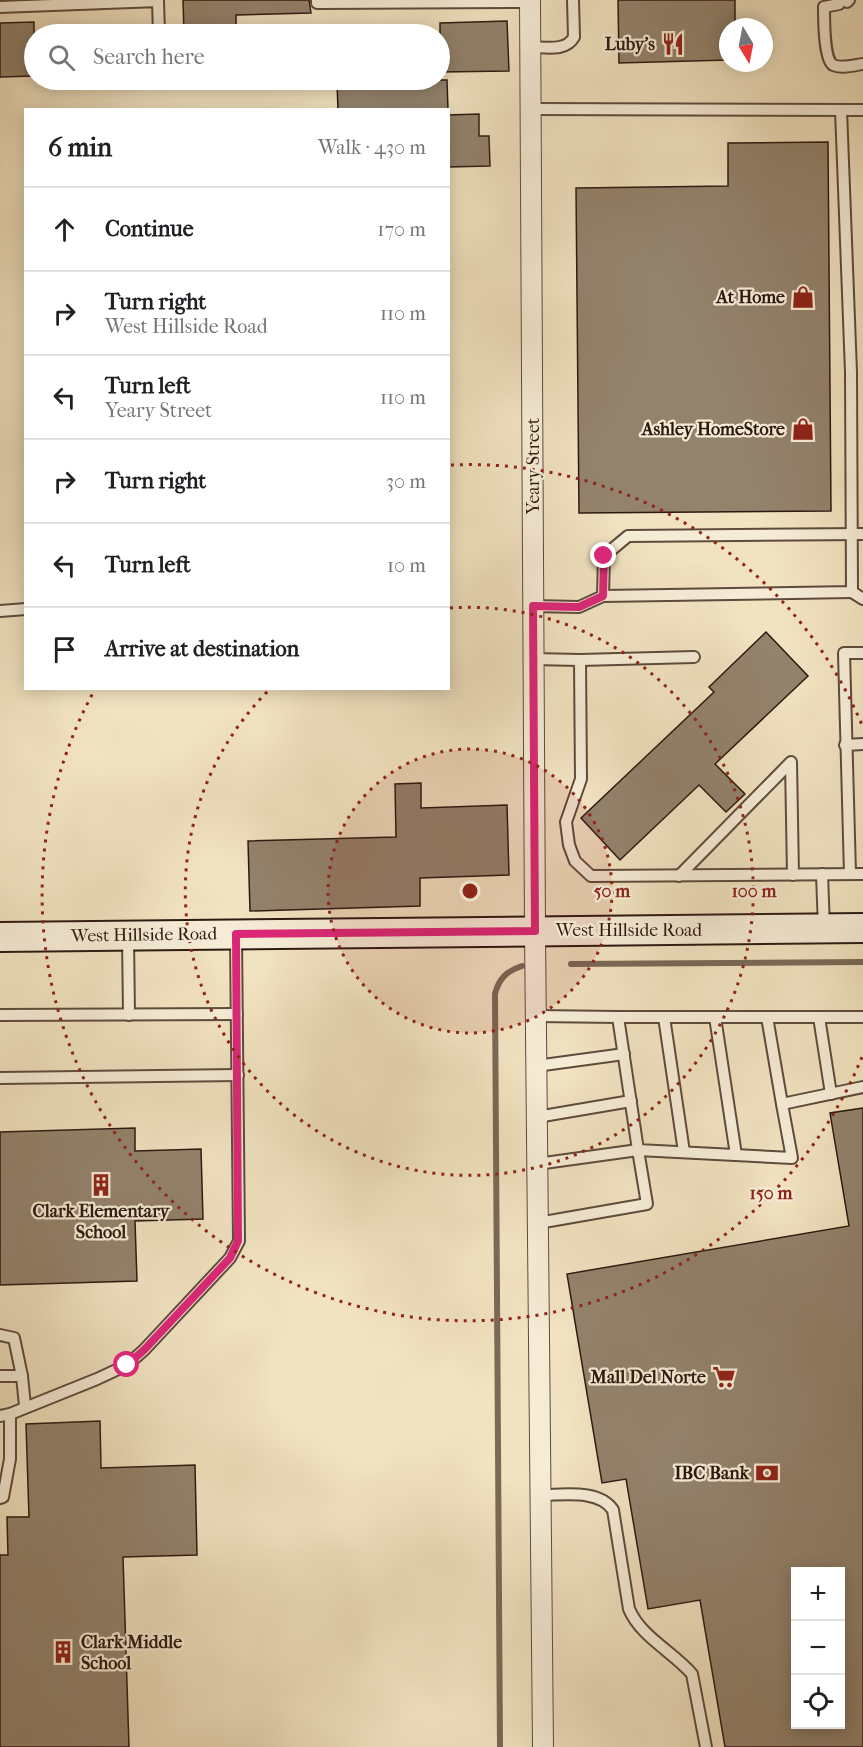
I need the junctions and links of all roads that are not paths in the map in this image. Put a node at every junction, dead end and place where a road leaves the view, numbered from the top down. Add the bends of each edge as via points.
1 (317, 0) edge
2 (573, 0) edge
3 (158, 1) edge
4 (371, 1) edge
5 (423, 1) edge
6 (531, 1) edge
7 (65, 2) edge
8 (845, 2) edge
9 (825, 4) edge
10 (0, 7) edge
11 (159, 24) edge
12 (531, 47) junction
13 (863, 64) edge
14 (531, 109) junction
15 (841, 110) junction
16 (863, 110) edge
17 (851, 534) junction
18 (863, 534) edge
19 (852, 592) junction
20 (603, 596) junction
21 (863, 599) edge
22 (533, 606) junction
23 (24, 609) edge
24 (0, 611) edge
25 (863, 653) edge
26 (694, 657) dead end
27 (533, 659) junction
28 (580, 660) junction
29 (863, 744) edge
30 (845, 745) junction
31 (822, 874) junction
32 (850, 874) junction
33 (863, 874) edge
34 (793, 875) junction
35 (679, 876) junction
36 (863, 928) edge
37 (824, 929) junction
38 (535, 931) junction
39 (236, 934) junction
40 (128, 935) junction
41 (0, 937) edge
42 (237, 1014) junction
43 (129, 1015) junction
44 (0, 1016) edge
45 (536, 1016) junction
46 (618, 1017) junction
47 (664, 1017) junction
48 (714, 1017) junction
49 (767, 1017) junction
50 (819, 1017) junction
51 (863, 1017) edge
52 (624, 1054) junction
53 (536, 1066) junction
54 (238, 1075) junction
55 (0, 1078) edge
56 (863, 1087) edge
57 (831, 1094) junction
58 (631, 1101) junction
59 (782, 1104) junction
60 (537, 1117) junction
61 (638, 1150) junction
62 (684, 1152) junction
63 (736, 1155) junction
64 (537, 1164) junction
65 (538, 1223) junction
66 (0, 1335) edge
67 (0, 1376) edge
68 (22, 1376) junction
69 (25, 1406) junction
70 (5, 1415) edge
71 (5, 1459) edge
72 (542, 1495) junction
73 (0, 1498) edge
74 (543, 1747) edge
75 (706, 1747) edge

1 - 4 lane
2 - 12 lane via 571,43 563,47
3 - 7 lane
3 - 11 lane
4 - 5 lane
5 - 6 lane
6 - 12 street, Yeary Street
7 - 10 lane
8 - 9 lane
9 - 13 lane via 828,58 833,65
12 - 14 street, Yeary Street
14 - 15 lane
14 - 22 street, Yeary Street
15 - 16 lane
15 - 17 lane via 851,372
17 - 18 lane
17 - 19 lane
17 - 20 lane via 628,536 604,556
19 - 20 lane
19 - 21 lane
20 - 22 lane via 579,607
22 - 27 street, Yeary Street
23 - 24 lane
25 - 30 lane via 843,653
26 - 28 lane
27 - 28 lane
27 - 38 street, Yeary Street
28 - 35 lane via 581,779 566,822 575,861 591,876
29 - 30 lane
30 - 32 lane
31 - 32 lane
31 - 34 lane
31 - 37 lane
32 - 33 lane
34 - 35 lane
34 - 35 lane via 791,762
36 - 37 street, West Hillside Road
37 - 38 street, West Hillside Road
38 - 39 street, West Hillside Road
38 - 45 street, Yeary Street
39 - 40 street, West Hillside Road
39 - 42 lane
40 - 41 street, West Hillside Road
40 - 43 lane
42 - 43 lane
42 - 54 lane
43 - 44 lane
45 - 46 lane
45 - 53 street, Yeary Street
46 - 47 lane
46 - 52 lane
47 - 48 lane
47 - 62 lane
48 - 49 lane
48 - 63 lane
49 - 50 lane
49 - 59 lane
50 - 51 lane
50 - 57 lane
52 - 53 lane
52 - 58 lane
53 - 60 street, Yeary Street
54 - 55 lane
54 - 69 lane via 240,1231 230,1258 127,1365
56 - 57 lane
57 - 59 lane
58 - 60 lane
58 - 61 lane
59 - 63 lane via 792,1158
60 - 64 street, Yeary Street
61 - 62 lane
61 - 64 lane
61 - 65 lane via 647,1204
62 - 63 lane
64 - 65 street, Yeary Street
65 - 72 street, Yeary Street
66 - 68 lane via 14,1338
67 - 68 lane
68 - 69 lane
69 - 70 lane
70 - 71 lane
71 - 73 lane
72 - 74 street, Yeary Street
72 - 75 lane via 601,1498 613,1510 629,1609 641,1629 692,1674

